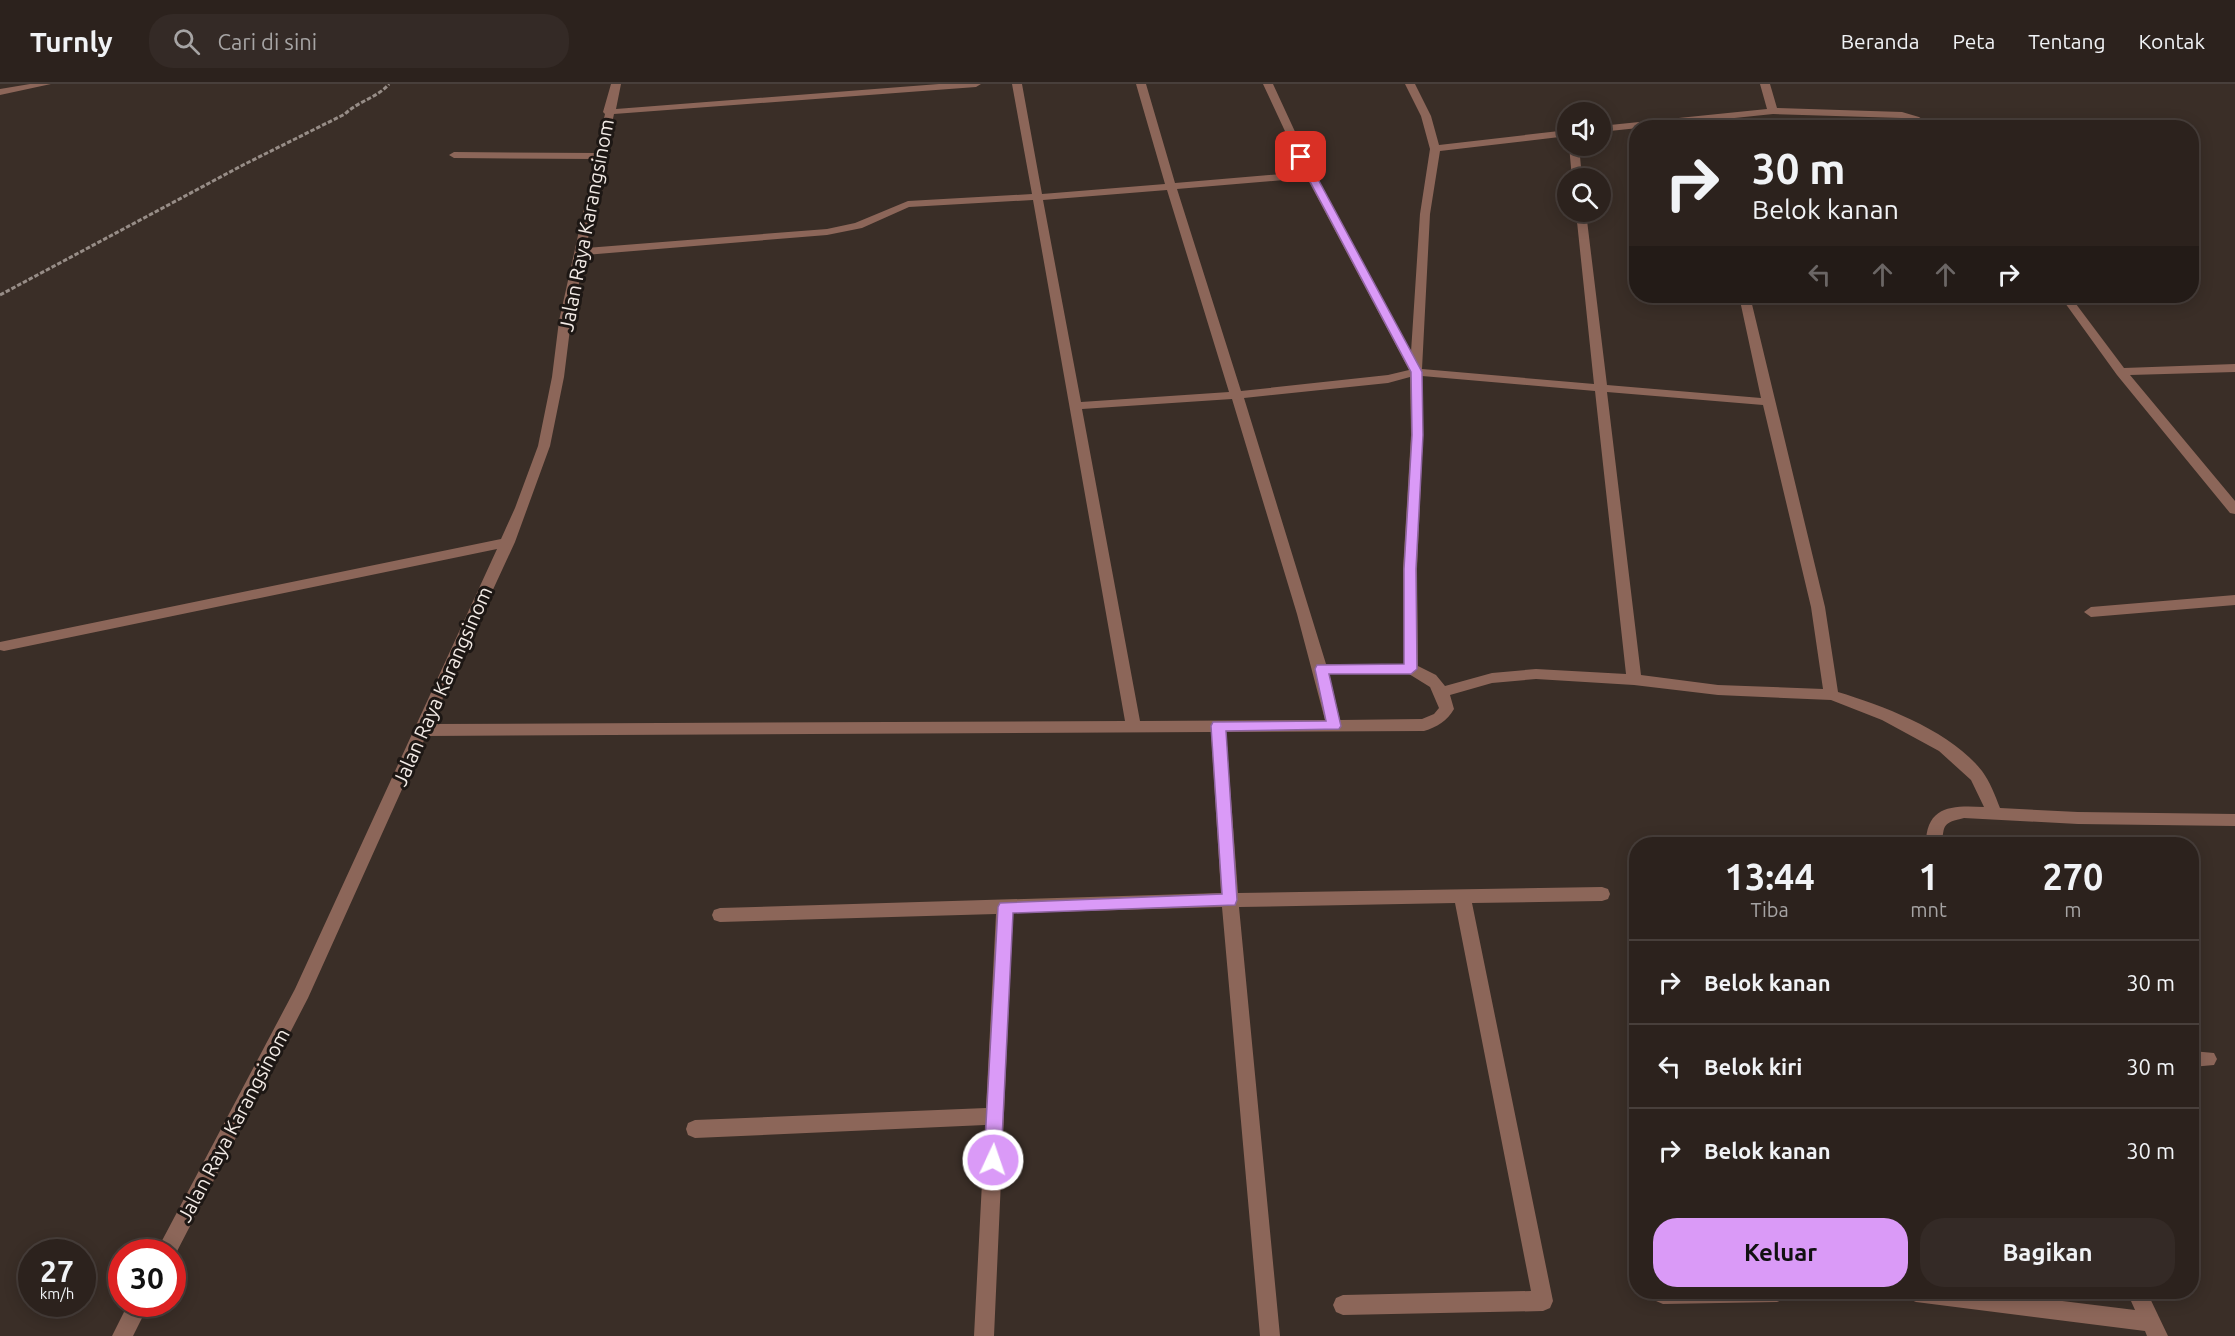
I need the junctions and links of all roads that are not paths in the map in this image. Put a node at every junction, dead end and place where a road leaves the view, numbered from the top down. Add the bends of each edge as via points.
1 (46, 84) edge
2 (616, 84) edge
3 (976, 84) edge
4 (1017, 84) edge
5 (1141, 84) edge
6 (1268, 84) edge
7 (1410, 84) edge
8 (1418, 84) edge
9 (1765, 84) edge
10 (0, 92) edge
11 (1773, 111) junction
12 (608, 112) junction
13 (1721, 120) edge
14 (1918, 120) edge
15 (1629, 127) edge
16 (1611, 128) edge
17 (1557, 134) edge
18 (1435, 149) junction
19 (454, 155) dead end
20 (600, 156) junction
21 (1310, 175) junction
22 (1170, 186) junction
23 (1038, 197) junction
24 (1582, 222) edge
25 (581, 252) junction
26 (1747, 303) edge
27 (2070, 303) edge
28 (2235, 368) edge
29 (1416, 372) junction
30 (2121, 372) junction
31 (1601, 389) junction
32 (1238, 395) junction
33 (1768, 402) junction
34 (1077, 406) junction
35 (2235, 510) edge
36 (508, 542) junction
37 (2235, 600) edge
38 (2091, 612) dead end
39 (4, 646) dead end
40 (1322, 669) junction
41 (1411, 669) junction
42 (1634, 680) junction
43 (1443, 692) junction
44 (1831, 695) junction
45 (1133, 725) junction
46 (1218, 726) junction
47 (1334, 726) junction
48 (423, 730) junction
49 (1994, 812) junction
50 (2235, 820) edge
51 (1934, 837) edge
52 (1602, 894) dead end
53 (1462, 896) junction
54 (1230, 900) junction
55 (1005, 907) junction
56 (720, 915) dead end
57 (995, 1116) junction
58 (695, 1129) dead end
59 (173, 1239) edge
60 (1961, 1299) edge
61 (2140, 1299) edge
62 (1343, 1305) dead end
63 (132, 1317) edge
64 (2154, 1329) edge
65 (122, 1336) edge
66 (984, 1336) edge
67 (1270, 1336) edge

1 - 10 street
2 - 12 street, Jalan Raya Karangsinom
3 - 12 street
4 - 23 street
5 - 22 street
6 - 21 street
7 - 8 street
7 - 18 street via 1426,116
9 - 11 street
11 - 13 street
11 - 14 street via 1902,116
12 - 20 street, Jalan Raya Karangsinom
15 - 16 street
17 - 18 street
18 - 29 street via 1425,214
19 - 20 street
20 - 25 street, Jalan Raya Karangsinom
21 - 22 street
21 - 29 street
22 - 23 street
22 - 32 street
23 - 25 street via 908,204 868,222 827,232
23 - 34 street
24 - 31 street
25 - 36 street, Jalan Raya Karangsinom via 544,446
26 - 33 street
27 - 30 street
28 - 30 street
29 - 31 street
29 - 32 street via 1388,379
29 - 41 street
30 - 35 street
31 - 33 street
31 - 42 street
32 - 34 street
32 - 40 street
33 - 44 street via 1818,607
34 - 45 street
36 - 39 street
36 - 48 street, Jalan Raya Karangsinom
37 - 38 street
40 - 41 street
40 - 47 street
41 - 43 street via 1427,676
42 - 43 street via 1536,674 1492,678
42 - 44 street via 1718,690
43 - 47 street via 1447,709 1424,725
44 - 49 street via 1873,710 1954,754 1983,784
45 - 46 street
45 - 48 street
46 - 47 street
46 - 54 street
48 - 59 street, Jalan Raya Karangsinom via 303,993
49 - 50 street via 2078,818
49 - 51 street via 1943,817 1935,826
52 - 53 street
53 - 54 street
53 - 62 street via 1543,1301
54 - 55 street
54 - 67 street
55 - 56 street
55 - 57 street
57 - 58 street
57 - 66 street
60 - 64 street
61 - 64 street
63 - 65 street

